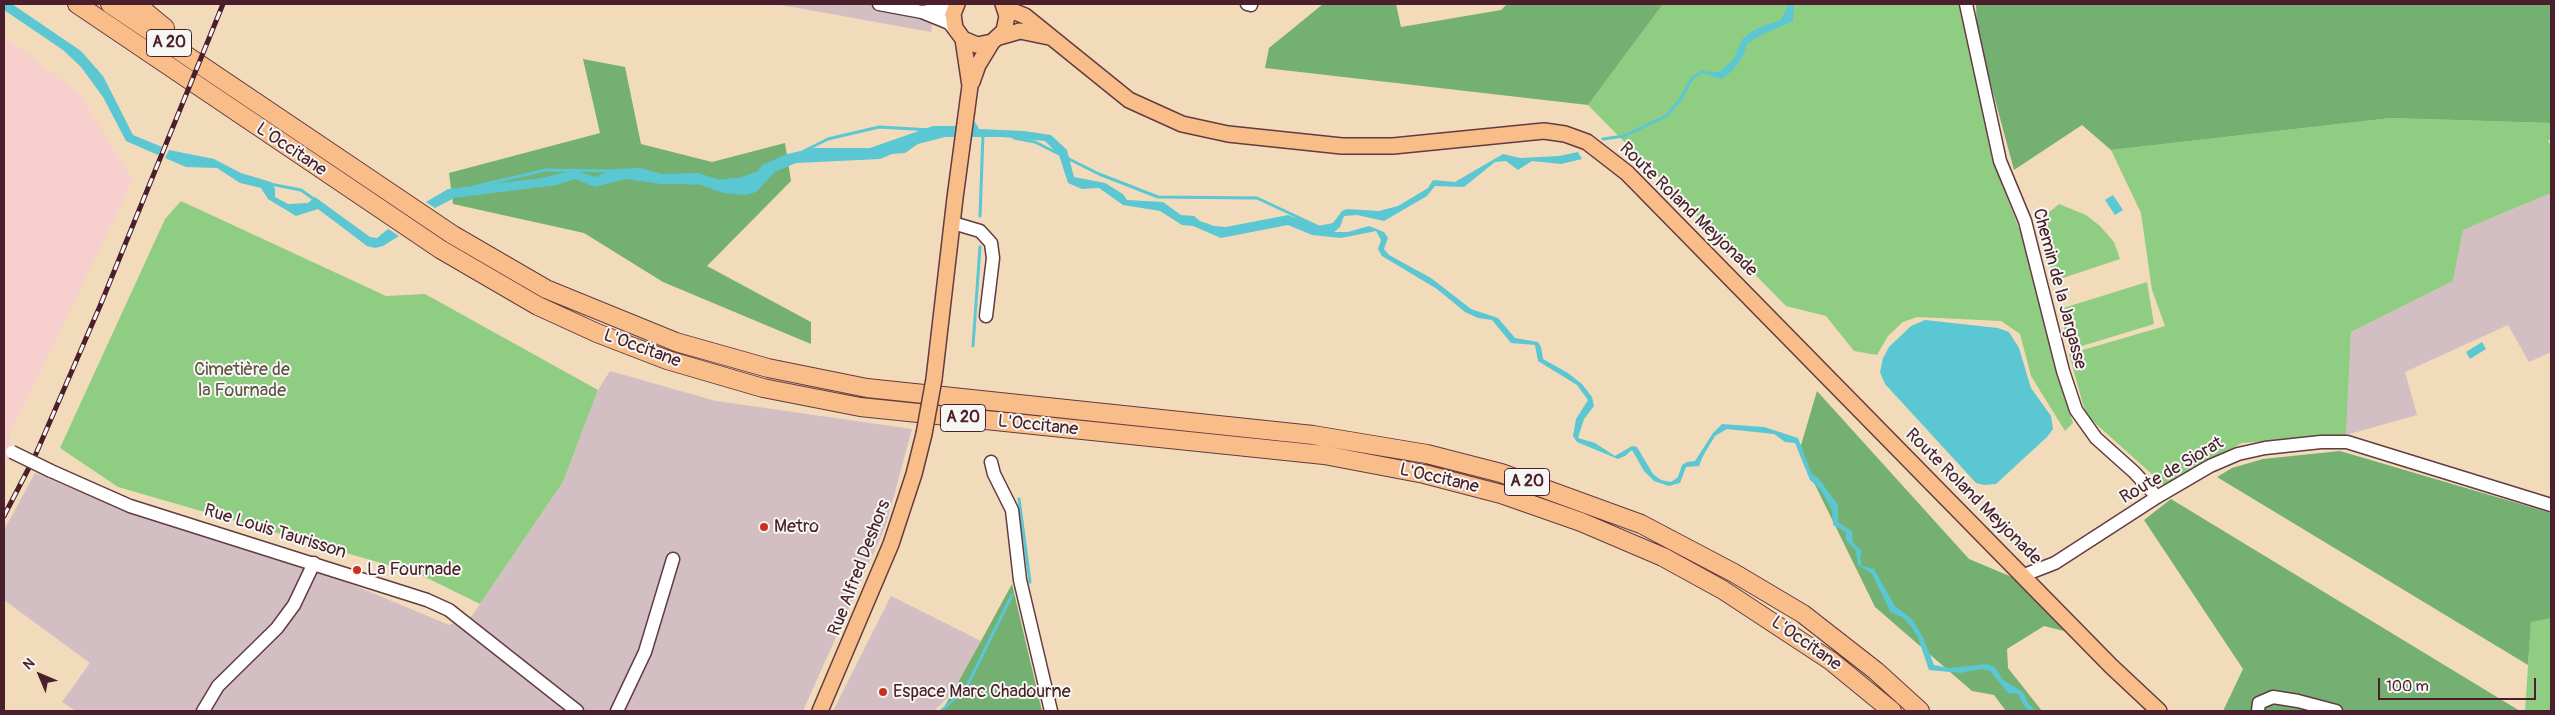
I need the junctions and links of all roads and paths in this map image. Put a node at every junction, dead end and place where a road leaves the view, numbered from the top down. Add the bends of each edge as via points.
1 (77, 4) edge
2 (110, 4) edge
3 (136, 4) edge
4 (879, 4) edge
5 (1966, 4) edge
6 (956, 5) edge
7 (1004, 6) edge
8 (922, 12) junction
9 (961, 37) junction
10 (1050, 37) junction
11 (996, 39) junction
12 (227, 82) junction
13 (970, 86) junction
14 (953, 223) junction
15 (986, 316) dead end
16 (8, 450) edge
17 (991, 462) dead end
18 (2157, 497) junction
19 (2551, 506) edge
20 (673, 559) dead end
21 (314, 563) junction
22 (2024, 575) junction
23 (203, 711) edge
24 (578, 711) edge
25 (617, 711) edge
26 (820, 711) edge
27 (1051, 711) edge
28 (1892, 711) edge
29 (1920, 711) edge
30 (2159, 711) edge
31 (2258, 711) edge
32 (2336, 711) edge

1 - 28 highway, L'Occitane / A 20 via 440,249 538,306 667,360 763,388 860,407 1324,455 1424,474 1501,494 1581,522 1663,557 1723,590 1831,661
2 - 12 highway, L'Occitane / A 20
3 - 12 highway via 194,50
4 - 8 street
5 - 18 street, Chemin de la Jargasse via 2000,161 2025,221 2076,410 2096,438
6 - 8 street
6 - 9 main road via 953,21
7 - 10 main road, Route Roland Meyjonade via 1025,16
7 - 11 main road via 1006,23
8 - 9 street via 949,23
9 - 11 main road, Route Roland Meyjonade via 977,45
9 - 13 main road
10 - 11 main road, Route Roland Meyjonade via 1020,31
10 - 22 main road, Route Roland Meyjonade via 1128,100 1182,124 1228,134 1342,146 1393,146 1544,131 1587,142 1627,173
11 - 13 main road via 978,65
12 - 29 highway, L'Occitane / A 20 via 453,235 537,284 676,342 768,368 867,388 1314,435 1427,454 1501,473 1640,524 1734,573 1803,614
13 - 14 main road
14 - 15 street via 980,231 991,243 993,258
14 - 26 main road, Rue Alfred Deshors, bridge via 934,379 914,474 891,544
16 - 21 street, Rue Louis Taurisson, bridge via 130,506
17 - 27 street via 1012,510 1020,580
18 - 19 street, Route de Siorat via 2210,466 2238,454 2265,448 2347,442
18 - 22 street, Route de Siorat via 2055,563
20 - 25 street via 645,652
21 - 23 street via 294,605 277,628 218,686
21 - 24 street, Rue Louis Taurisson via 409,592 449,610
22 - 30 main road, Route Roland Meyjonade
31 - 32 street via 2259,703 2273,697

